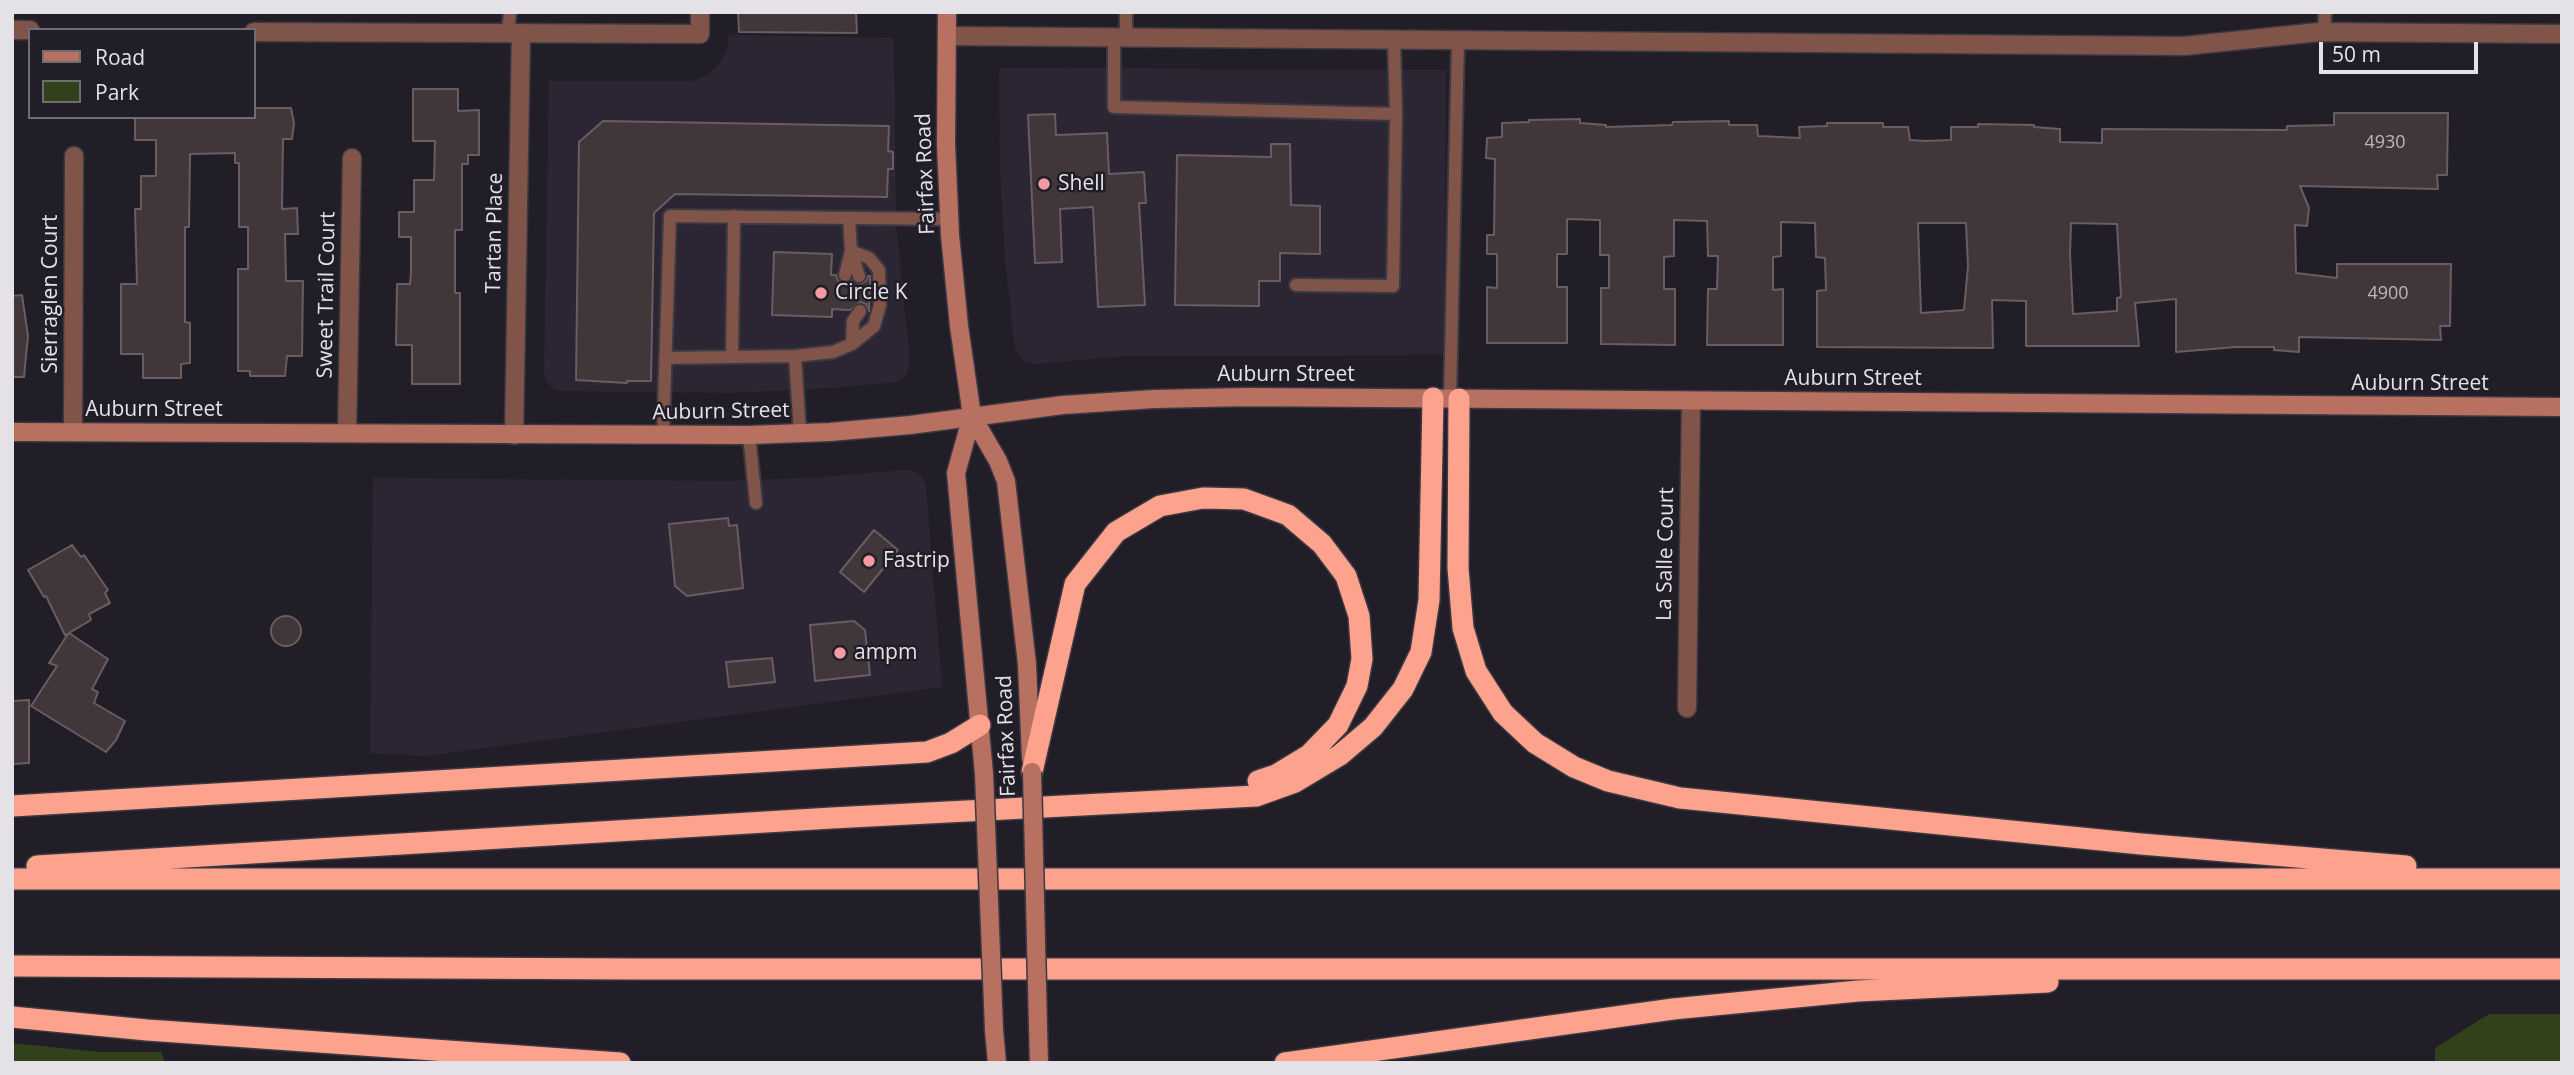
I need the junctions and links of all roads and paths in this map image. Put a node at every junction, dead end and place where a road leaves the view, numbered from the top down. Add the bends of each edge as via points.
1 (510, 12) edge
2 (701, 12) edge
3 (947, 12) edge
4 (1126, 12) edge
5 (2325, 12) edge
6 (256, 32) edge
7 (2324, 32) junction
8 (514, 33) junction
9 (2562, 34) edge
10 (947, 36) junction
11 (1120, 37) junction
12 (1395, 40) junction
13 (1458, 40) junction
14 (1395, 114) junction
15 (74, 156) dead end
16 (352, 158) dead end
17 (734, 216) junction
18 (849, 218) junction
19 (949, 219) junction
20 (851, 251) junction
21 (845, 275) dead end
22 (859, 276) dead end
23 (1296, 285) dead end
24 (853, 314) dead end
25 (852, 344) junction
26 (795, 356) junction
27 (732, 357) junction
28 (665, 358) junction
29 (1447, 399) junction
30 (1691, 401) junction
31 (2562, 407) edge
32 (972, 416) junction
33 (12, 432) edge
34 (73, 432) junction
35 (348, 433) junction
36 (800, 433) junction
37 (514, 435) junction
38 (749, 435) junction
39 (663, 436) junction
40 (756, 503) dead end
41 (1687, 708) dead end
42 (980, 725) junction
43 (1032, 772) junction
44 (1199, 801) junction
45 (12, 806) edge
46 (12, 867) edge
47 (12, 879) edge
48 (2558, 879) edge
49 (12, 966) edge
50 (2344, 969) junction
51 (2562, 969) edge
52 (12, 1017) edge
53 (620, 1063) edge
54 (997, 1063) edge
55 (1039, 1063) edge
56 (1284, 1063) edge

1 - 8 lane
2 - 8 street via 700,34
3 - 10 main road, Fairfax Road
4 - 11 lane
5 - 7 lane
6 - 8 street
7 - 9 street
7 - 13 street via 2184,46
8 - 37 street, Tartan Place
10 - 11 street
10 - 19 main road, Fairfax Road
11 - 12 street
11 - 14 lane via 1114,107
12 - 13 street
12 - 14 lane
13 - 29 lane
14 - 23 lane via 1393,286
15 - 34 street, Sierraglen Court
16 - 35 street, Sweet Trail Court
17 - 18 lane
17 - 27 lane
17 - 28 lane via 670,216
18 - 19 lane
18 - 20 lane
19 - 32 main road, Fairfax Road
20 - 21 lane
20 - 22 lane
20 - 25 lane via 869,258 879,270 880,305 874,326
24 - 25 lane
25 - 26 lane via 833,352
26 - 27 lane
26 - 36 lane
27 - 28 lane
28 - 39 lane
29 - 30 main road, Auburn Street
29 - 32 main road, Auburn Street via 1154,398
29 - 44 highway via 1429,600 1421,652 1403,689 1373,727 1340,755 1295,782 1256,796
29 - 48 highway via 1463,628 1476,671 1503,713 1535,743 1574,767 1608,781 1680,798 2128,843
30 - 31 main road, Auburn Street
30 - 41 street, La Salle Court
32 - 36 main road, Auburn Street
32 - 42 main road, Fairfax Road via 956,473
32 - 43 main road, Fairfax Road via 1006,481 1027,664
33 - 34 main road, Auburn Street
34 - 35 main road, Auburn Street
35 - 37 main road, Auburn Street
36 - 38 main road, Auburn Street
37 - 39 main road, Auburn Street
38 - 39 main road, Auburn Street
38 - 40 lane
42 - 45 highway via 927,752
42 - 54 main road, Fairfax Road, bridge
43 - 44 highway via 1074,584 1116,532 1160,506 1203,498 1244,499 1287,515 1322,544 1346,576 1359,616 1362,659 1357,686 1338,724 1309,755 1276,775
43 - 55 main road, Fairfax Road, bridge
44 - 46 highway
47 - 48 highway
49 - 50 highway
50 - 51 highway
50 - 56 highway via 1858,991 1673,1009
52 - 53 highway

